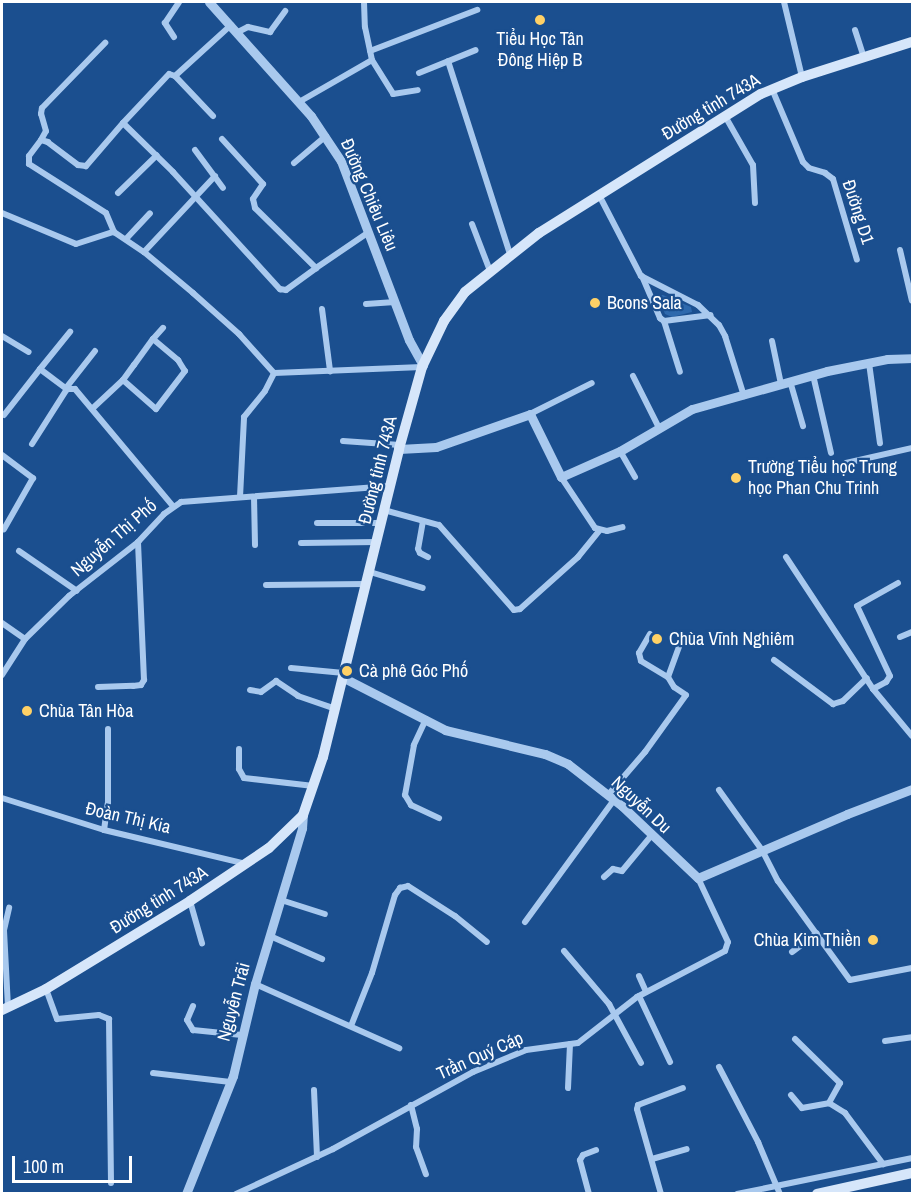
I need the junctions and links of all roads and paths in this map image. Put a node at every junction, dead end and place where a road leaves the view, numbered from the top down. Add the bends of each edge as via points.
1 (180, 2) edge
2 (209, 2) edge
3 (364, 2) edge
4 (784, 2) edge
5 (477, 10) dead end
6 (285, 11) dead end
7 (235, 28) junction
8 (855, 30) dead end
9 (174, 37) dead end
10 (912, 42) edge
11 (105, 43) dead end
12 (476, 50) dead end
13 (370, 51) junction
14 (864, 58) junction
15 (372, 60) junction
16 (448, 61) junction
17 (419, 73) dead end
18 (175, 76) junction
19 (802, 77) junction
20 (772, 89) junction
21 (418, 90) dead end
22 (298, 102) junction
23 (213, 116) dead end
24 (725, 116) junction
25 (123, 123) junction
26 (326, 136) junction
27 (222, 139) dead end
28 (41, 140) junction
29 (195, 150) dead end
30 (157, 155) junction
31 (294, 163) dead end
32 (215, 176) junction
33 (223, 188) dead end
34 (118, 193) dead end
35 (195, 195) junction
36 (599, 195) junction
37 (755, 203) dead end
38 (2, 213) edge
39 (150, 213) dead end
40 (472, 224) dead end
41 (114, 232) junction
42 (369, 232) junction
43 (126, 239) junction
44 (900, 250) dead end
45 (144, 252) junction
46 (510, 255) junction
47 (857, 260) dead end
48 (316, 268) junction
49 (490, 271) junction
50 (642, 276) junction
51 (912, 301) edge
52 (395, 302) junction
53 (366, 304) dead end
54 (322, 309) dead end
55 (711, 315) junction
56 (664, 321) junction
57 (163, 328) dead end
58 (70, 332) dead end
59 (2, 336) edge
60 (153, 339) junction
61 (772, 341) dead end
62 (96, 351) dead end
63 (29, 352) dead end
64 (912, 358) edge
65 (869, 363) junction
66 (422, 366) junction
67 (40, 369) junction
68 (330, 371) junction
69 (680, 372) dead end
70 (274, 373) junction
71 (813, 375) junction
72 (633, 376) dead end
73 (123, 380) junction
74 (785, 382) junction
75 (592, 383) dead end
76 (66, 389) junction
77 (744, 396) junction
78 (93, 408) junction
79 (530, 414) junction
80 (4, 415) dead end
81 (803, 426) dead end
82 (659, 428) junction
83 (343, 441) dead end
84 (880, 443) dead end
85 (32, 444) dead end
86 (399, 447) junction
87 (912, 448) edge
88 (620, 451) junction
89 (831, 453) dead end
90 (2, 455) edge
91 (846, 463) dead end
92 (561, 477) junction
93 (635, 477) dead end
94 (390, 486) junction
95 (240, 497) junction
96 (254, 497) junction
97 (173, 506) junction
98 (384, 510) junction
99 (423, 521) junction
100 (317, 523) dead end
101 (381, 523) junction
102 (623, 527) dead end
103 (4, 529) dead end
104 (598, 531) junction
105 (138, 542) junction
106 (376, 542) junction
107 (301, 543) dead end
108 (255, 545) dead end
109 (19, 551) dead end
110 (428, 557) dead end
111 (786, 557) dead end
112 (370, 572) junction
113 (898, 583) dead end
114 (367, 584) junction
115 (266, 585) dead end
116 (423, 588) dead end
117 (77, 591) junction
118 (2, 623) edge
119 (912, 632) edge
120 (650, 634) dead end
121 (900, 637) dead end
122 (25, 639) junction
123 (681, 642) dead end
124 (774, 660) dead end
125 (291, 668) dead end
126 (2, 675) edge
127 (344, 676) junction
128 (668, 677) junction
129 (867, 678) junction
130 (98, 687) dead end
131 (873, 689) junction
132 (250, 690) dead end
133 (335, 709) junction
134 (426, 719) junction
135 (108, 729) dead end
136 (912, 736) edge
137 (239, 749) dead end
138 (314, 786) junction
139 (912, 789) edge
140 (719, 790) dead end
141 (611, 797) junction
142 (2, 798) edge
143 (303, 815) junction
144 (439, 818) dead end
145 (104, 830) junction
146 (651, 836) junction
147 (762, 850) junction
148 (248, 864) junction
149 (604, 877) dead end
150 (698, 878) junction
151 (281, 900) junction
152 (190, 901) junction
153 (9, 908) dead end
154 (325, 914) dead end
155 (525, 922) dead end
156 (817, 933) junction
157 (270, 936) junction
158 (487, 942) dead end
159 (202, 943) dead end
160 (564, 951) dead end
161 (792, 952) dead end
162 (322, 959) dead end
163 (912, 968) edge
164 (639, 976) dead end
165 (255, 984) junction
166 (46, 989) junction
167 (646, 992) junction
168 (639, 996) junction
169 (193, 1006) dead end
170 (5, 1009) edge
171 (615, 1013) junction
172 (351, 1026) junction
173 (242, 1035) junction
174 (912, 1037) edge
175 (795, 1039) dead end
176 (885, 1041) dead end
177 (570, 1044) junction
178 (399, 1048) dead end
179 (670, 1062) dead end
180 (641, 1063) dead end
181 (718, 1067) dead end
182 (153, 1073) dead end
183 (230, 1082) junction
184 (683, 1088) dead end
185 (568, 1089) dead end
186 (314, 1090) dead end
187 (791, 1095) dead end
188 (829, 1102) junction
189 (411, 1105) junction
190 (687, 1149) dead end
191 (596, 1150) dead end
192 (317, 1157) junction
193 (912, 1158) edge
194 (652, 1159) junction
195 (883, 1164) junction
196 (912, 1173) edge
197 (426, 1174) dead end
198 (111, 1183) dead end
199 (778, 1186) junction
200 (186, 1194) edge
201 (236, 1194) edge
202 (589, 1194) edge
203 (661, 1194) edge
204 (737, 1194) edge
205 (780, 1194) edge
206 (817, 1194) edge

1 - 9 street via 165,23
2 - 7 street, Đường Chiêu Liêu
3 - 13 street
4 - 19 street
5 - 13 street
6 - 7 street via 270,32
7 - 18 street
7 - 22 street, Đường Chiêu Liêu
8 - 14 street
10 - 14 main road, Đường tỉnh 743A
11 - 28 street via 42,108 46,131
12 - 16 street
13 - 15 street
14 - 19 main road, Đường tỉnh 743A
15 - 21 street via 393,94
15 - 22 street
16 - 17 street
16 - 46 street
18 - 23 street
18 - 25 street via 166,75
19 - 20 main road, Đường tỉnh 743A
20 - 24 main road, Đường tỉnh 743A
20 - 47 street, Đường D1 via 803,162 833,179
22 - 26 street, Đường Chiêu Liêu
24 - 36 main road, Đường tỉnh 743A
24 - 37 street via 753,165
25 - 28 street via 82,167
25 - 30 street
26 - 31 street
26 - 42 street, Đường Chiêu Liêu via 341,161
27 - 48 street via 263,184 253,199 255,208
28 - 41 street via 29,156 31,168 101,209 109,217
29 - 32 street
30 - 34 street
30 - 35 street
32 - 33 street
32 - 35 street
35 - 45 street
35 - 48 street via 280,289 286,290
36 - 46 main road, Đường tỉnh 743A
36 - 50 street
38 - 41 street via 76,244
39 - 43 street
40 - 49 street
41 - 43 street
42 - 48 street
42 - 52 street, Đường Chiêu Liêu
43 - 45 street
44 - 51 street
45 - 70 street via 239,334
46 - 49 main road, Đường tỉnh 743A
49 - 66 main road, Đường tỉnh 743A via 465,292 444,321
50 - 55 street
50 - 56 street
52 - 53 street
52 - 66 street, Đường Chiêu Liêu
54 - 68 street
55 - 56 street
55 - 77 street via 725,336
56 - 69 street
57 - 60 street
58 - 67 street
59 - 63 street
60 - 73 street
60 - 73 street via 178,360 184,374 156,409
61 - 74 street
62 - 76 street
64 - 65 street
65 - 71 street
65 - 84 street
66 - 68 street
66 - 86 main road, Đường tỉnh 743A
67 - 76 street
67 - 80 street
68 - 70 street
70 - 95 street via 266,391 244,417
71 - 74 street
71 - 89 street
72 - 82 street
73 - 78 street
74 - 77 street
74 - 81 street
75 - 79 street
76 - 78 street via 75,388
76 - 85 street
77 - 82 street via 692,409
78 - 97 street
79 - 86 street via 436,447
79 - 92 street
82 - 88 street
83 - 86 street
86 - 94 main road, Đường tỉnh 743A
87 - 91 street
88 - 92 street
88 - 93 street
90 - 103 street via 33,478
92 - 104 street
94 - 96 street, Nguyễn Thị Phố
94 - 98 main road, Đường tỉnh 743A
95 - 96 street, Nguyễn Thị Phố
95 - 97 street, Nguyễn Thị Phố via 190,500
96 - 108 street
97 - 105 street, Nguyễn Thị Phố
98 - 99 street
98 - 101 main road, Đường tỉnh 743A
99 - 104 street via 439,525 514,609 520,609 578,556
99 - 110 street via 418,549
100 - 101 street
101 - 106 main road, Đường tỉnh 743A
102 - 104 street
105 - 117 street, Nguyễn Thị Phố
105 - 130 street via 144,680 141,685
106 - 107 street
106 - 112 main road, Đường tỉnh 743A
109 - 117 street
111 - 129 street
112 - 114 main road, Đường tỉnh 743A
112 - 116 street
113 - 131 street via 857,606 890,676
114 - 115 street
114 - 127 main road, Đường tỉnh 743A
117 - 122 street, Nguyễn Thị Phố
118 - 122 street
119 - 121 street
120 - 128 street via 639,652 640,661
122 - 126 street, Nguyễn Thị Phố
123 - 128 street
124 - 129 street via 833,704 843,701
125 - 127 street, Nguyễn Du
127 - 133 main road, Đường tỉnh 743A
127 - 134 street, Nguyễn Du
128 - 141 street via 686,695
129 - 131 street
131 - 136 street
132 - 133 street via 261,692 276,681 298,696
133 - 138 main road, Đường tỉnh 743A
134 - 141 street, Nguyễn Du via 456,734 545,754 568,764
134 - 144 street via 414,745 405,795 411,805
135 - 145 street
137 - 138 street via 239,769 244,778
138 - 143 main road, Đường tỉnh 743A
139 - 147 street
140 - 147 street
141 - 146 street, Nguyễn Du
141 - 155 street
142 - 145 street, Đoàn Thị Kia
143 - 148 main road, Đường tỉnh 743A
143 - 151 street, Nguyễn Trãi
145 - 148 street, Đoàn Thị Kia
146 - 149 street via 622,871 613,869
146 - 150 street, Nguyễn Du
147 - 150 street
147 - 156 street via 778,881
148 - 152 main road, Đường tỉnh 743A
150 - 167 street, Trần Quý Cáp via 729,947
151 - 154 street
151 - 157 street, Nguyễn Trãi
152 - 159 street
152 - 166 main road, Đường tỉnh 743A
153 - 170 street via 4,930
156 - 161 street
156 - 163 street via 850,980
157 - 162 street
157 - 165 street, Nguyễn Trãi
158 - 172 street via 408,886 400,888
160 - 171 street
164 - 167 street
165 - 172 street
165 - 173 street, Nguyễn Trãi
166 - 170 main road, Đường tỉnh 743A
166 - 198 street via 57,1019 110,1019
167 - 168 street, Trần Quý Cáp
168 - 171 street, Trần Quý Cáp
168 - 179 street
169 - 173 street via 188,1025 193,1030
171 - 177 street, Trần Quý Cáp via 584,1039
171 - 180 street
172 - 178 street
173 - 183 street, Nguyễn Trãi
174 - 176 street
175 - 188 street via 840,1083
177 - 185 street
177 - 189 street, Trần Quý Cáp via 526,1050 473,1072
181 - 199 street
182 - 183 street
183 - 200 street, Nguyễn Trãi
184 - 194 street via 638,1105
186 - 192 street
187 - 188 street via 802,1108
188 - 195 street via 850,1117
189 - 192 street, Trần Quý Cáp
189 - 197 street via 417,1129 416,1147
190 - 194 street
191 - 202 street via 580,1160
192 - 201 street, Trần Quý Cáp
193 - 195 street
194 - 203 street
195 - 199 street
196 - 206 main road
199 - 204 street
199 - 205 street

